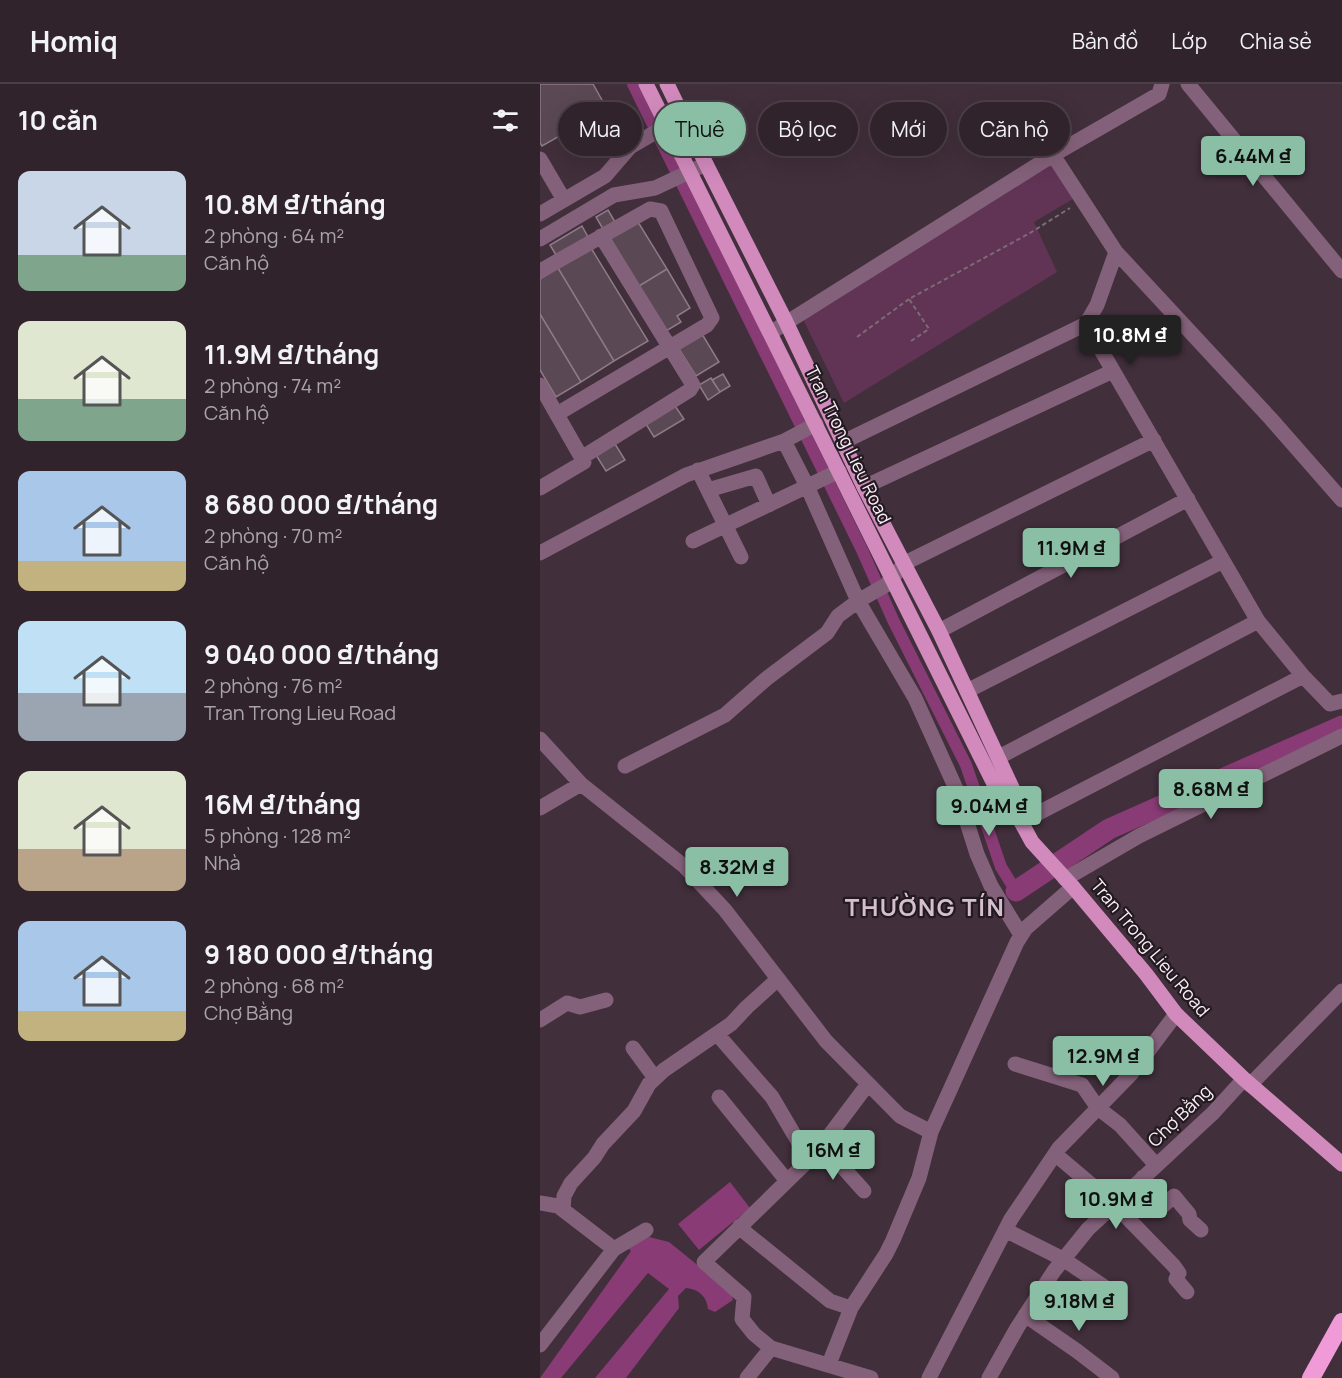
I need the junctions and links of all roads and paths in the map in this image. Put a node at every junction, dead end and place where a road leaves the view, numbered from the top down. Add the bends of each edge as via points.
1 (666, 84) edge
2 (1162, 84) edge
3 (1188, 84) edge
4 (649, 88) edge
5 (655, 102) edge
6 (676, 102) edge
7 (654, 133) edge
8 (1070, 145) edge
9 (680, 156) edge
10 (701, 156) edge
11 (1051, 156) edge
12 (1054, 156) edge
13 (540, 159) edge
14 (705, 165) junction
15 (688, 172) junction
16 (605, 176) junction
17 (614, 195) junction
18 (564, 200) junction
19 (1083, 201) junction
20 (540, 214) edge
21 (601, 236) junction
22 (540, 239) edge
23 (1116, 252) junction
24 (540, 271) edge
25 (1342, 271) edge
26 (909, 299) junction
27 (786, 322) junction
28 (1086, 324) junction
29 (770, 333) junction
30 (857, 337) dead end
31 (911, 341) dead end
32 (670, 347) junction
33 (1113, 371) junction
34 (540, 385) edge
35 (557, 414) junction
36 (816, 424) junction
37 (1154, 440) junction
38 (784, 441) junction
39 (843, 442) junction
40 (581, 458) junction
41 (698, 470) junction
42 (825, 478) junction
43 (864, 487) junction
44 (540, 488) edge
45 (708, 490) junction
46 (1188, 499) junction
47 (1342, 500) edge
48 (769, 505) junction
49 (726, 525) junction
50 (693, 541) dead end
51 (540, 553) edge
52 (741, 557) dead end
53 (1223, 561) junction
54 (904, 563) junction
55 (889, 581) junction
56 (860, 600) junction
57 (1258, 621) junction
58 (939, 630) junction
59 (1302, 676) junction
60 (967, 691) junction
61 (1342, 701) edge
62 (1342, 736) edge
63 (540, 739) edge
64 (999, 757) junction
65 (625, 766) dead end
66 (581, 783) junction
67 (540, 808) edge
68 (1020, 820) junction
69 (1069, 883) junction
70 (1021, 934) junction
71 (778, 979) junction
72 (1342, 991) edge
73 (606, 1000) dead end
74 (1176, 1014) junction
75 (540, 1020) edge
76 (717, 1034) junction
77 (633, 1048) dead end
78 (1015, 1064) dead end
79 (655, 1078) junction
80 (1247, 1082) junction
81 (868, 1084) junction
82 (719, 1097) dead end
83 (1098, 1108) junction
84 (931, 1132) junction
85 (1055, 1154) junction
86 (813, 1156) junction
87 (1342, 1164) edge
88 (1156, 1165) junction
89 (1143, 1177) junction
90 (787, 1181) junction
91 (864, 1191) dead end
92 (540, 1203) edge
93 (1113, 1203) junction
94 (563, 1210) junction
95 (740, 1226) junction
96 (646, 1230) dead end
97 (1005, 1230) junction
98 (1201, 1230) dead end
99 (615, 1249) junction
100 (1063, 1259) junction
101 (1187, 1292) dead end
102 (1118, 1296) dead end
103 (851, 1308) junction
104 (1025, 1316) junction
105 (1342, 1322) edge
106 (540, 1345) edge
107 (771, 1348) junction
108 (829, 1364) junction
109 (854, 1375) edge
110 (747, 1378) edge
111 (871, 1378) edge
112 (929, 1378) edge
113 (989, 1378) edge
114 (1112, 1378) edge
115 (1311, 1378) edge

1 - 4 street
1 - 6 main road, Tran Trong Lieu Road
2 - 8 street via 1159,94
3 - 25 street
4 - 5 main road, Tran Trong Lieu Road
7 - 16 street via 630,147
9 - 15 main road, Tran Trong Lieu Road
10 - 14 main road, Tran Trong Lieu Road
11 - 27 street
12 - 19 street
13 - 18 street
14 - 15 street
14 - 27 main road, Tran Trong Lieu Road
15 - 17 street via 655,188
15 - 29 main road, Tran Trong Lieu Road
16 - 17 street
16 - 18 street
17 - 22 street
18 - 20 street
19 - 23 street
19 - 26 path
21 - 24 street
21 - 32 street
21 - 32 street via 650,209 661,211 712,318
23 - 28 street
23 - 47 street
26 - 30 path
26 - 31 path via 929,329
27 - 29 street
27 - 39 main road, Tran Trong Lieu Road
28 - 33 street
28 - 39 street
29 - 36 main road, Tran Trong Lieu Road
32 - 35 street
32 - 40 street via 693,385 690,390
33 - 37 street
33 - 43 street
34 - 35 street
35 - 40 street
36 - 38 street
36 - 42 main road, Tran Trong Lieu Road
37 - 46 street
37 - 54 street
38 - 41 street
38 - 42 street
39 - 43 main road, Tran Trong Lieu Road
40 - 44 street via 584,462
41 - 45 street
41 - 51 street
42 - 48 street
42 - 55 main road, Tran Trong Lieu Road
42 - 56 street
43 - 54 main road, Tran Trong Lieu Road
45 - 48 street via 756,476
45 - 49 street
46 - 53 street
46 - 58 street
48 - 49 street
49 - 50 street
49 - 52 street
53 - 57 street
53 - 60 street
54 - 55 street
54 - 58 main road, Tran Trong Lieu Road
55 - 56 street
55 - 68 main road, Tran Trong Lieu Road via 1009,814
56 - 65 street via 838,616 827,633 725,715
56 - 70 street via 912,692 957,791 991,886
57 - 59 street
57 - 64 street
58 - 60 main road, Tran Trong Lieu Road
59 - 61 street via 1330,704
59 - 68 street
60 - 64 main road, Tran Trong Lieu Road
62 - 69 street via 1139,836
63 - 66 street
64 - 68 main road, Tran Trong Lieu Road via 1022,808
66 - 67 street
66 - 71 street via 684,866 725,910
68 - 69 main road, Tran Trong Lieu Road via 1032,842
69 - 70 street
69 - 74 main road, Tran Trong Lieu Road
70 - 84 street
71 - 76 street
71 - 81 street via 826,1041
72 - 80 street, Chợ Bằng
73 - 75 street via 580,1007 567,1003
74 - 80 main road, Tran Trong Lieu Road
74 - 83 street via 1131,1074
76 - 79 street
76 - 86 street via 772,1096
77 - 79 street
78 - 83 street via 1082,1085
79 - 94 street via 634,1112 571,1183 564,1196
80 - 87 main road, Tran Trong Lieu Road
80 - 88 street, Chợ Bằng
81 - 84 street via 900,1116
81 - 86 street
82 - 90 street
83 - 85 street
83 - 88 street via 1120,1125
84 - 103 street via 919,1178 893,1240
85 - 93 street
85 - 97 street
86 - 90 street
86 - 91 street via 839,1163
88 - 89 street, Chợ Bằng
89 - 93 street, Chợ Bằng
89 - 98 street via 1164,1204 1174,1196
90 - 95 street
92 - 94 street
93 - 100 street, Chợ Bằng
93 - 101 street via 1174,1266 1179,1273 1176,1279
94 - 99 street
95 - 103 street via 830,1301
95 - 107 street via 704,1262 744,1297 742,1320
96 - 99 street
97 - 100 street
97 - 112 street
99 - 106 street
100 - 102 street
100 - 104 street, Chợ Bằng
103 - 108 street
104 - 113 street, Chợ Bằng
104 - 114 street
105 - 115 highway
107 - 108 street
107 - 110 street
108 - 109 street
109 - 111 street

